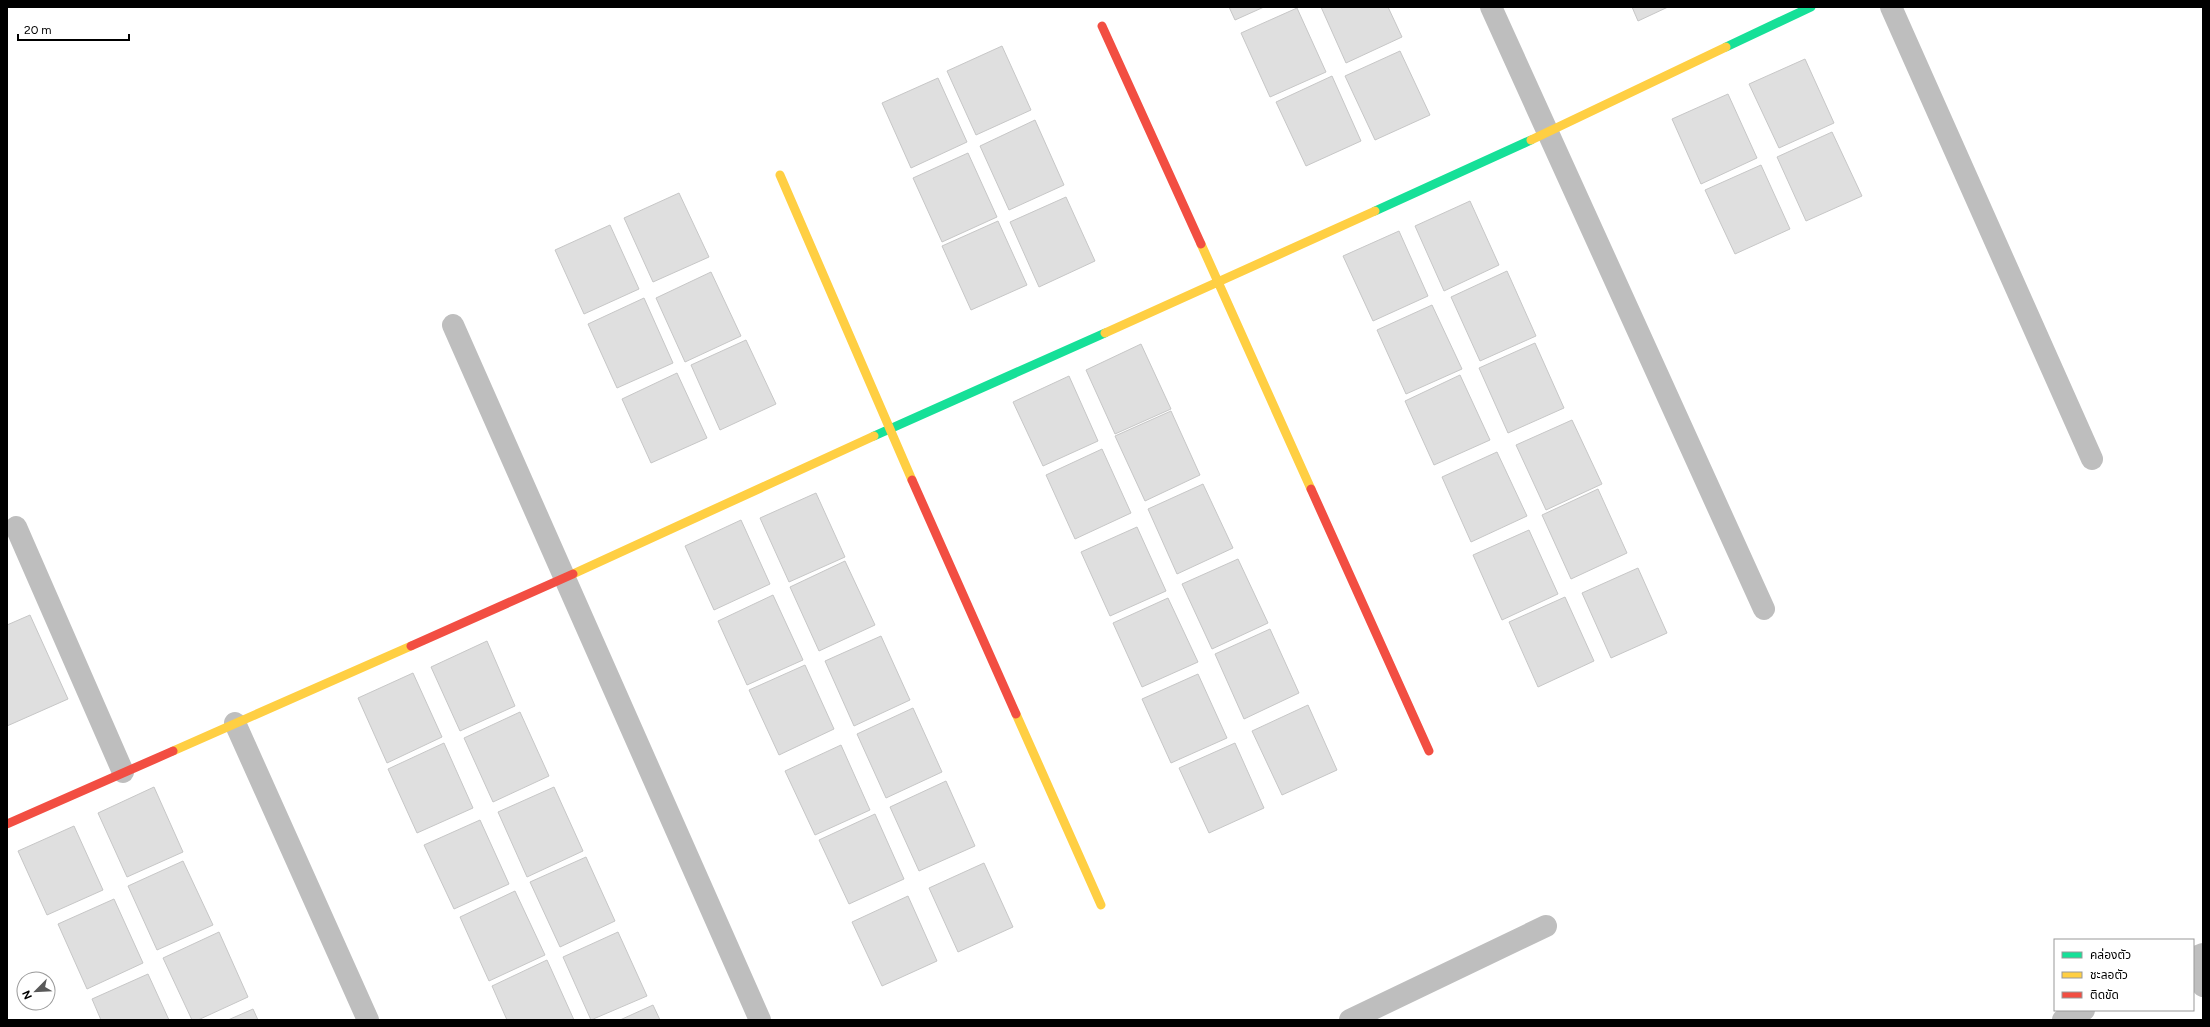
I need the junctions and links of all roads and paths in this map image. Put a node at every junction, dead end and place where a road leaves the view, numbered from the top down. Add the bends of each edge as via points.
1 (1491, 7) edge
2 (1811, 7) edge
3 (1891, 7) edge
4 (1102, 26) dead end
5 (1548, 132) junction
6 (780, 175) dead end
7 (1217, 284) junction
8 (453, 325) dead end
9 (890, 429) junction
10 (2092, 458) dead end
11 (16, 527) dead end
12 (565, 578) junction
13 (1764, 609) dead end
14 (235, 723) junction
15 (1429, 751) dead end
16 (123, 772) junction
17 (7, 824) edge
18 (1101, 905) dead end
19 (1546, 926) dead end
20 (2194, 971) edge
21 (2203, 986) edge
22 (2082, 1011) edge
23 (368, 1020) edge
24 (760, 1020) edge
25 (1350, 1020) edge
26 (2063, 1020) edge

1 - 5 street
2 - 5 street
3 - 10 street
4 - 7 street
5 - 7 street
5 - 13 street
6 - 9 street
7 - 9 street
7 - 15 street
8 - 12 street
9 - 12 street
9 - 18 street
11 - 16 street
12 - 14 street
12 - 24 street
14 - 16 street
14 - 23 street
16 - 17 street
19 - 25 street
20 - 21 street
22 - 26 street

